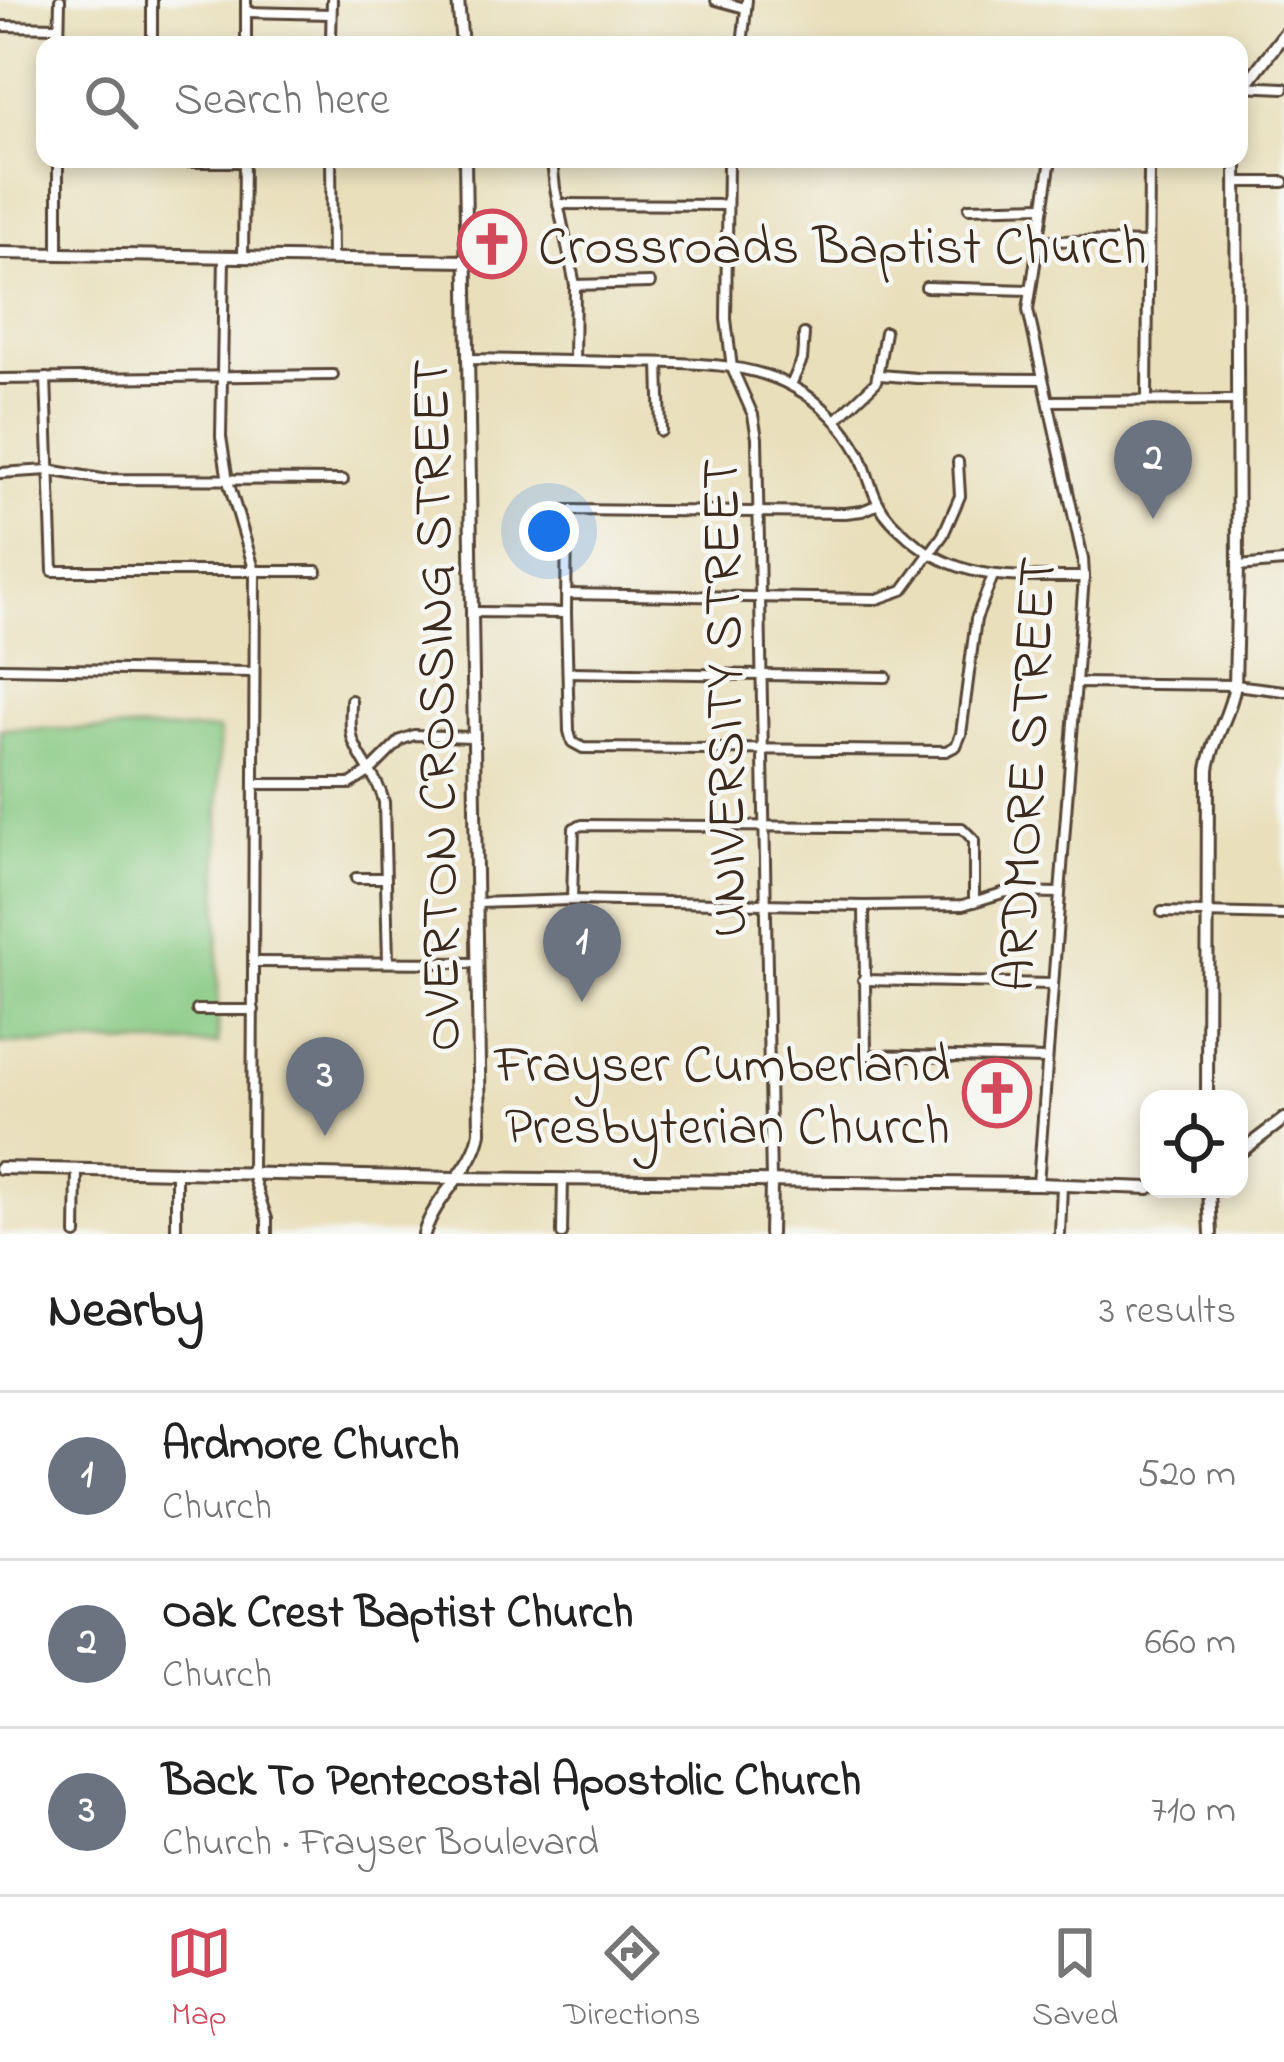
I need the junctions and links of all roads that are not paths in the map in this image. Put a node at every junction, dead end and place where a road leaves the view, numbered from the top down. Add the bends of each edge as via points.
1 (60, 0) edge
2 (152, 0) edge
3 (246, 0) edge
4 (332, 0) edge
5 (458, 0) edge
6 (716, 0) edge
7 (746, 4) edge
8 (246, 12) junction
9 (331, 14) junction
10 (0, 26) edge
11 (59, 27) junction
12 (1284, 34) edge
13 (59, 36) edge
14 (152, 36) edge
15 (246, 36) edge
16 (331, 36) edge
17 (461, 36) edge
18 (743, 36) edge
19 (1248, 78) edge
20 (1248, 86) edge
21 (1284, 88) edge
22 (58, 168) edge
23 (244, 168) edge
24 (331, 168) edge
25 (465, 168) edge
26 (553, 168) edge
27 (728, 168) edge
28 (1050, 168) edge
29 (1236, 168) edge
30 (1149, 170) dead end
31 (1236, 182) junction
32 (1284, 182) edge
33 (558, 204) junction
34 (727, 205) junction
35 (1044, 206) junction
36 (969, 208) dead end
37 (1038, 240) junction
38 (1148, 243) junction
39 (0, 253) edge
40 (58, 253) junction
41 (224, 256) junction
42 (243, 258) junction
43 (332, 258) junction
44 (466, 261) junction
45 (650, 283) dead end
46 (575, 285) junction
47 (926, 287) dead end
48 (1029, 290) junction
49 (885, 332) dead end
50 (804, 334) dead end
51 (467, 359) junction
52 (574, 361) junction
53 (658, 363) junction
54 (732, 368) junction
55 (222, 374) junction
56 (333, 375) dead end
57 (880, 375) junction
58 (46, 378) junction
59 (0, 379) edge
60 (1042, 379) junction
61 (791, 385) junction
62 (1147, 399) junction
63 (1236, 400) junction
64 (1049, 401) junction
65 (836, 420) junction
66 (661, 431) dead end
67 (958, 462) dead end
68 (49, 470) junction
69 (0, 473) edge
70 (343, 480) dead end
71 (228, 481) junction
72 (879, 504) junction
73 (758, 512) junction
74 (928, 554) junction
75 (1284, 562) edge
76 (1238, 566) junction
77 (255, 572) junction
78 (317, 572) dead end
79 (993, 576) junction
80 (1084, 577) junction
81 (566, 594) junction
82 (758, 597) junction
83 (472, 612) junction
84 (566, 613) junction
85 (0, 668) edge
86 (254, 672) junction
87 (568, 672) junction
88 (761, 675) junction
89 (886, 676) dead end
90 (1077, 683) junction
91 (1235, 685) junction
92 (1284, 691) edge
93 (351, 700) dead end
94 (472, 737) junction
95 (764, 750) junction
96 (369, 772) junction
97 (255, 784) junction
98 (763, 828) junction
99 (356, 878) dead end
100 (384, 878) junction
101 (1060, 893) junction
102 (572, 900) junction
103 (974, 902) junction
104 (477, 903) junction
105 (766, 904) junction
106 (865, 906) junction
107 (1162, 912) dead end
108 (1207, 913) junction
109 (1284, 915) edge
110 (254, 962) junction
111 (388, 962) junction
112 (477, 963) junction
113 (863, 980) junction
114 (1052, 984) junction
115 (197, 1010) dead end
116 (254, 1010) junction
117 (1047, 1059) junction
118 (1208, 1090) edge
119 (1284, 1119) edge
120 (1248, 1146) edge
121 (0, 1168) edge
122 (77, 1170) junction
123 (176, 1172) junction
124 (252, 1174) junction
125 (454, 1178) junction
126 (563, 1179) junction
127 (771, 1183) junction
128 (1037, 1184) junction
129 (1062, 1185) junction
130 (1140, 1188) edge
131 (1209, 1198) edge
132 (76, 1234) edge
133 (176, 1234) edge
134 (267, 1234) edge
135 (424, 1234) edge
136 (562, 1234) edge
137 (770, 1234) edge
138 (1060, 1234) edge
139 (1211, 1234) edge

1 - 11 street
2 - 14 street
3 - 8 street
4 - 9 street
5 - 17 street
6 - 7 street
7 - 18 street
8 - 9 street
8 - 15 street
9 - 16 street
10 - 11 street
11 - 13 street
12 - 19 street
20 - 21 street
22 - 40 street
23 - 42 street
24 - 43 street
25 - 44 street, OVERTON CROSSING STREET
26 - 33 street
27 - 34 street, UNIVERSITY STREET
28 - 35 street, ARDMORE STREET
29 - 31 street
30 - 38 street
31 - 32 street
31 - 63 street
33 - 34 street
33 - 46 street
34 - 54 street, UNIVERSITY STREET
35 - 36 street
35 - 37 street, ARDMORE STREET
37 - 38 street
37 - 48 street, ARDMORE STREET
38 - 62 street
39 - 40 street
40 - 41 street
41 - 42 street
41 - 55 street
42 - 43 street
43 - 44 street
44 - 51 street, OVERTON CROSSING STREET
45 - 46 street
46 - 52 street
47 - 48 street
48 - 60 street, ARDMORE STREET
49 - 57 street
50 - 61 street
51 - 52 street
51 - 83 street, OVERTON CROSSING STREET
52 - 53 street
53 - 54 street
53 - 66 street
54 - 61 street
54 - 73 street, UNIVERSITY STREET via 753,415
55 - 56 street
55 - 58 street
55 - 71 street
57 - 60 street
57 - 65 street
58 - 59 street
58 - 68 street
60 - 64 street, ARDMORE STREET
61 - 65 street
62 - 63 street
62 - 64 street
63 - 76 street
64 - 80 street, ARDMORE STREET
65 - 72 street
67 - 74 street via 960,496
68 - 69 street
68 - 71 street
68 - 77 street via 53,571
70 - 71 street
71 - 77 street
72 - 73 street via 845,513
72 - 74 street
73 - 81 street via 567,510
73 - 82 street, UNIVERSITY STREET
74 - 79 street
74 - 82 street via 903,590 877,599
75 - 76 street
76 - 91 street
77 - 78 street
77 - 86 street
79 - 80 street
79 - 95 street via 976,619 956,746
80 - 90 street, ARDMORE STREET
81 - 82 street
81 - 84 street
82 - 88 street, UNIVERSITY STREET
83 - 84 street
83 - 94 street, OVERTON CROSSING STREET
84 - 87 street
85 - 86 street
86 - 97 street
87 - 88 street
87 - 95 street via 569,731 583,748
88 - 89 street
88 - 95 street, UNIVERSITY STREET
90 - 91 street
90 - 101 street, ARDMORE STREET
91 - 92 street
91 - 108 street via 1208,769
93 - 96 street via 351,736
94 - 96 street via 414,735
94 - 104 street, OVERTON CROSSING STREET
95 - 98 street, UNIVERSITY STREET
96 - 97 street via 350,784
96 - 100 street via 384,802
97 - 110 street
98 - 102 street via 581,825 574,828
98 - 103 street via 962,828 974,840
98 - 105 street, UNIVERSITY STREET
99 - 100 street
100 - 111 street
101 - 103 street via 1006,892
101 - 114 street, ARDMORE STREET
102 - 104 street
102 - 105 street
103 - 106 street
104 - 112 street, OVERTON CROSSING STREET
105 - 106 street
105 - 127 street, UNIVERSITY STREET
106 - 113 street
107 - 108 street
108 - 109 street
108 - 118 street
110 - 111 street
110 - 116 street
111 - 112 street
112 - 125 street, OVERTON CROSSING STREET via 479,1139
113 - 114 street
113 - 117 street via 866,1055
114 - 117 street, ARDMORE STREET
115 - 116 street
116 - 124 street
117 - 128 street, ARDMORE STREET
119 - 120 street
121 - 122 street
122 - 123 street
122 - 132 street
123 - 124 street
123 - 133 street
124 - 125 street
124 - 134 street
125 - 126 street
125 - 135 street, OVERTON CROSSING STREET
126 - 127 street
126 - 136 street
127 - 128 street
127 - 137 street, UNIVERSITY STREET
128 - 129 street
129 - 130 street
129 - 138 street
131 - 139 street

